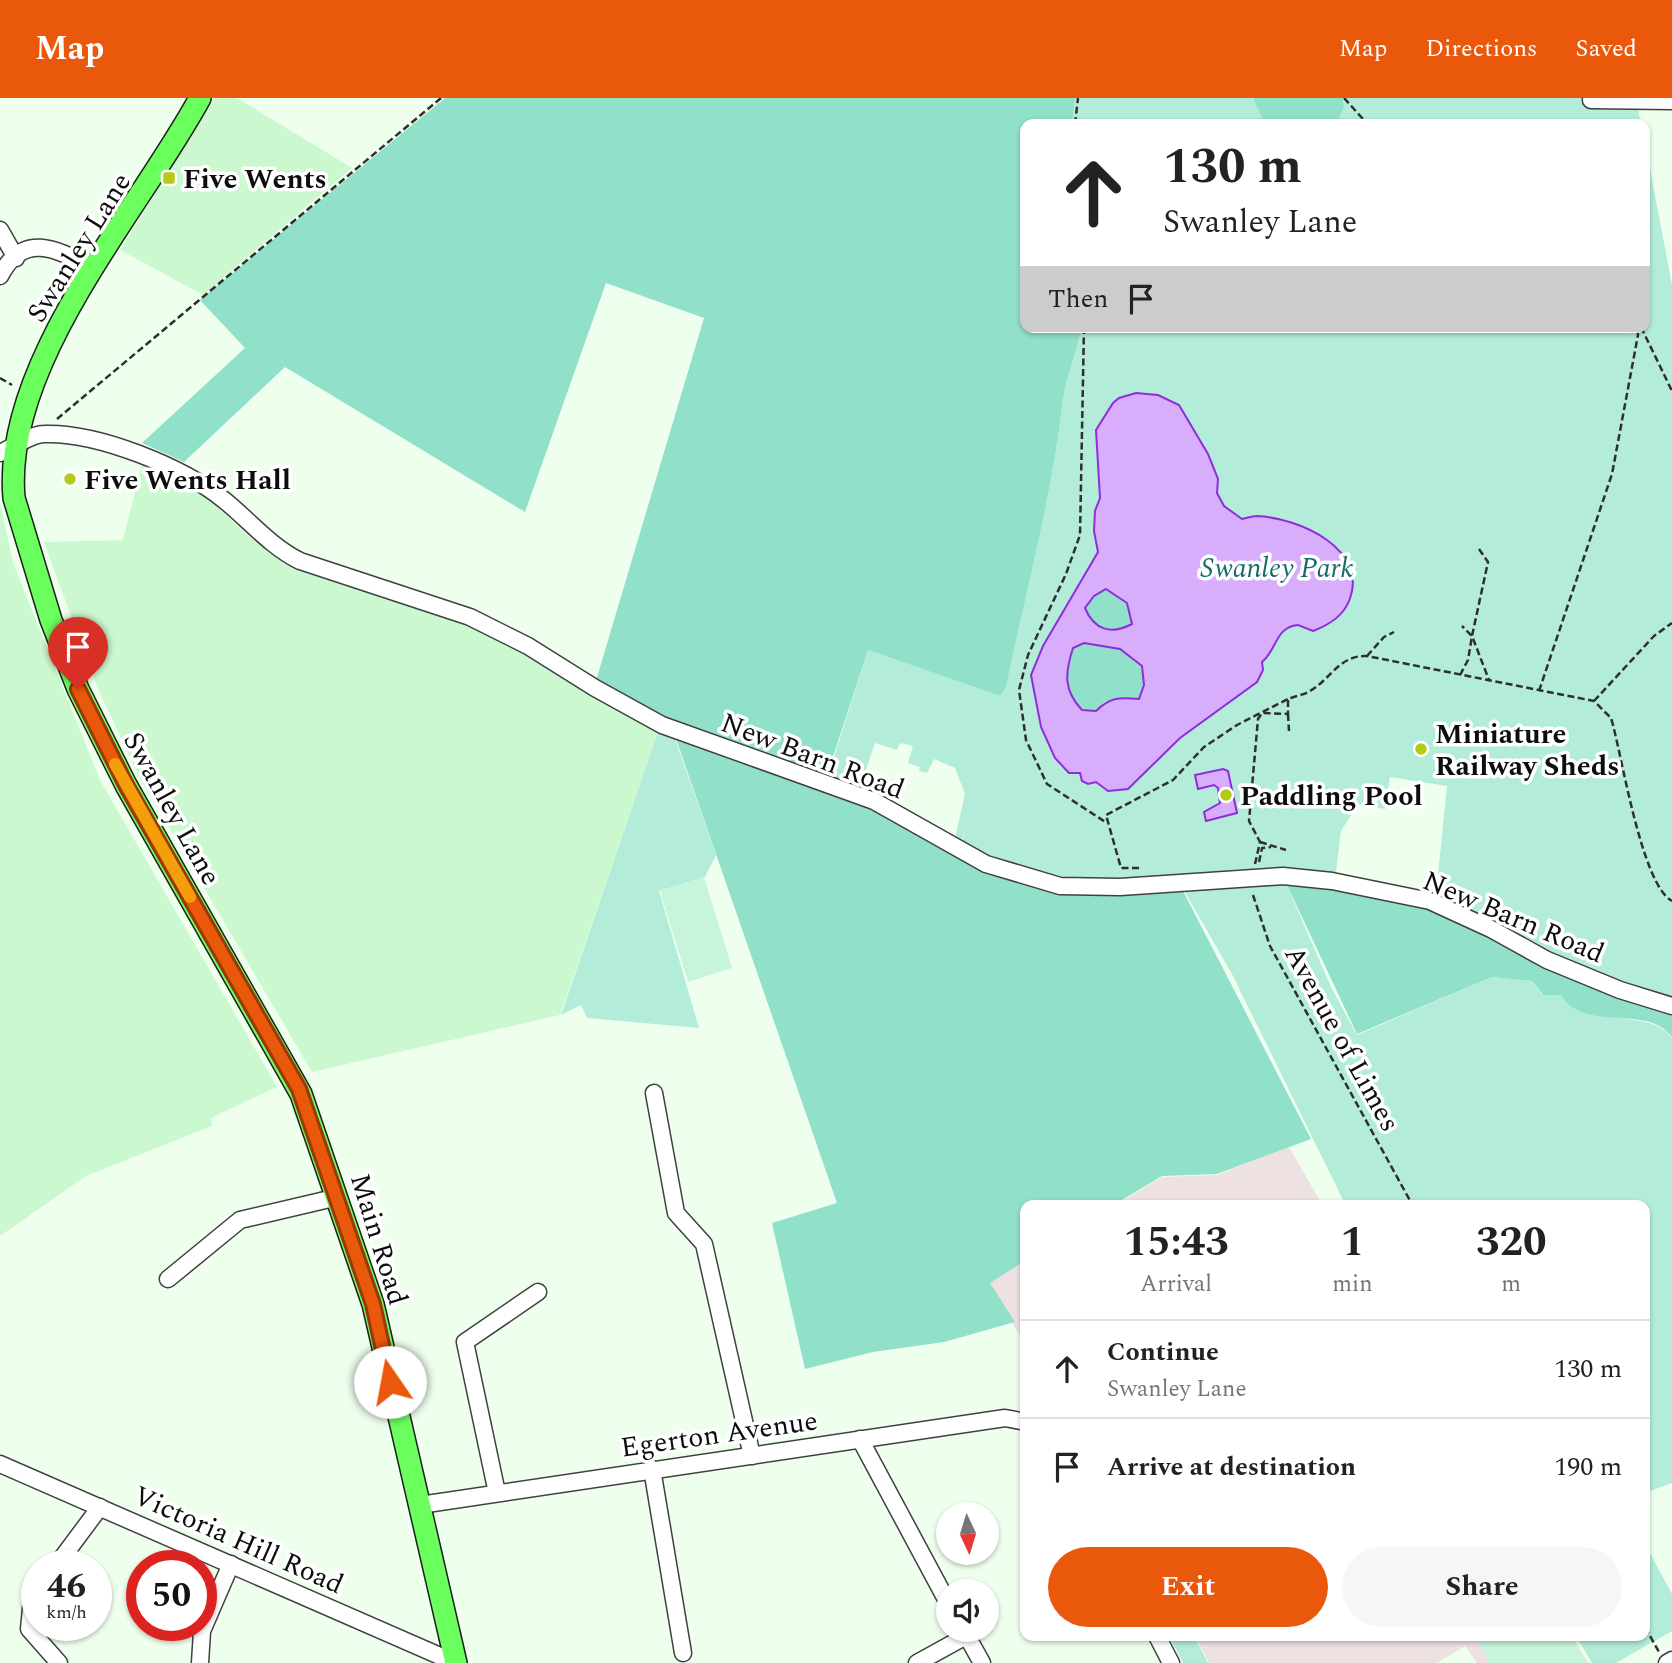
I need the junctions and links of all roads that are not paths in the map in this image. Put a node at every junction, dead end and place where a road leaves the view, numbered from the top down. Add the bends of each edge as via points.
1 (201, 98) edge
2 (1591, 100) edge
3 (1672, 101) edge
4 (0, 230) edge
5 (16, 258) junction
6 (93, 268) junction
7 (0, 276) edge
8 (8, 449) edge
9 (1672, 1006) edge
10 (295, 1080) joint
11 (654, 1093) dead end
12 (338, 1197) junction
13 (168, 1279) dead end
14 (538, 1292) dead end
15 (1020, 1421) edge
16 (860, 1439) junction
17 (752, 1456) junction
18 (0, 1464) edge
19 (652, 1469) junction
20 (497, 1493) junction
21 (420, 1505) junction
22 (100, 1507) junction
23 (68, 1550) edge
24 (231, 1564) junction
25 (936, 1581) edge
26 (39, 1641) edge
27 (1160, 1641) edge
28 (951, 1642) edge
29 (970, 1642) edge
30 (683, 1653) dead end
31 (58, 1663) edge
32 (200, 1663) edge
33 (456, 1663) edge
34 (917, 1663) edge
35 (982, 1663) edge
36 (1171, 1663) edge

1 - 6 main road, Swanley Lane
2 - 3 street
4 - 5 street
5 - 6 street via 24,250 53,247
5 - 7 street
6 - 8 main road, Swanley Lane via 59,323
8 - 9 street, New Barn Road via 42,433 93,441 170,465 223,499 279,550 300,561 470,617 662,725 874,802 986,864 1060,886 1120,887 1283,876 1430,901 1547,960
8 - 10 main road, Swanley Lane via 21,532 78,689 126,785
10 - 12 main road, Main Road
11 - 17 street via 676,1213 704,1244
12 - 13 street via 240,1220
12 - 21 main road, Main Road via 373,1304
14 - 20 street via 465,1342
15 - 16 street, Egerton Avenue via 1005,1418
16 - 17 street, Egerton Avenue
16 - 25 street
17 - 19 street, Egerton Avenue
18 - 22 street, Victoria Hill Road
19 - 20 street, Egerton Avenue
19 - 30 street
20 - 21 street, Egerton Avenue
21 - 33 main road, Main Road
22 - 23 street
22 - 24 street, Victoria Hill Road
24 - 32 street via 202,1631
24 - 33 street, Victoria Hill Road
26 - 31 street
27 - 36 street
28 - 34 street
29 - 35 street

